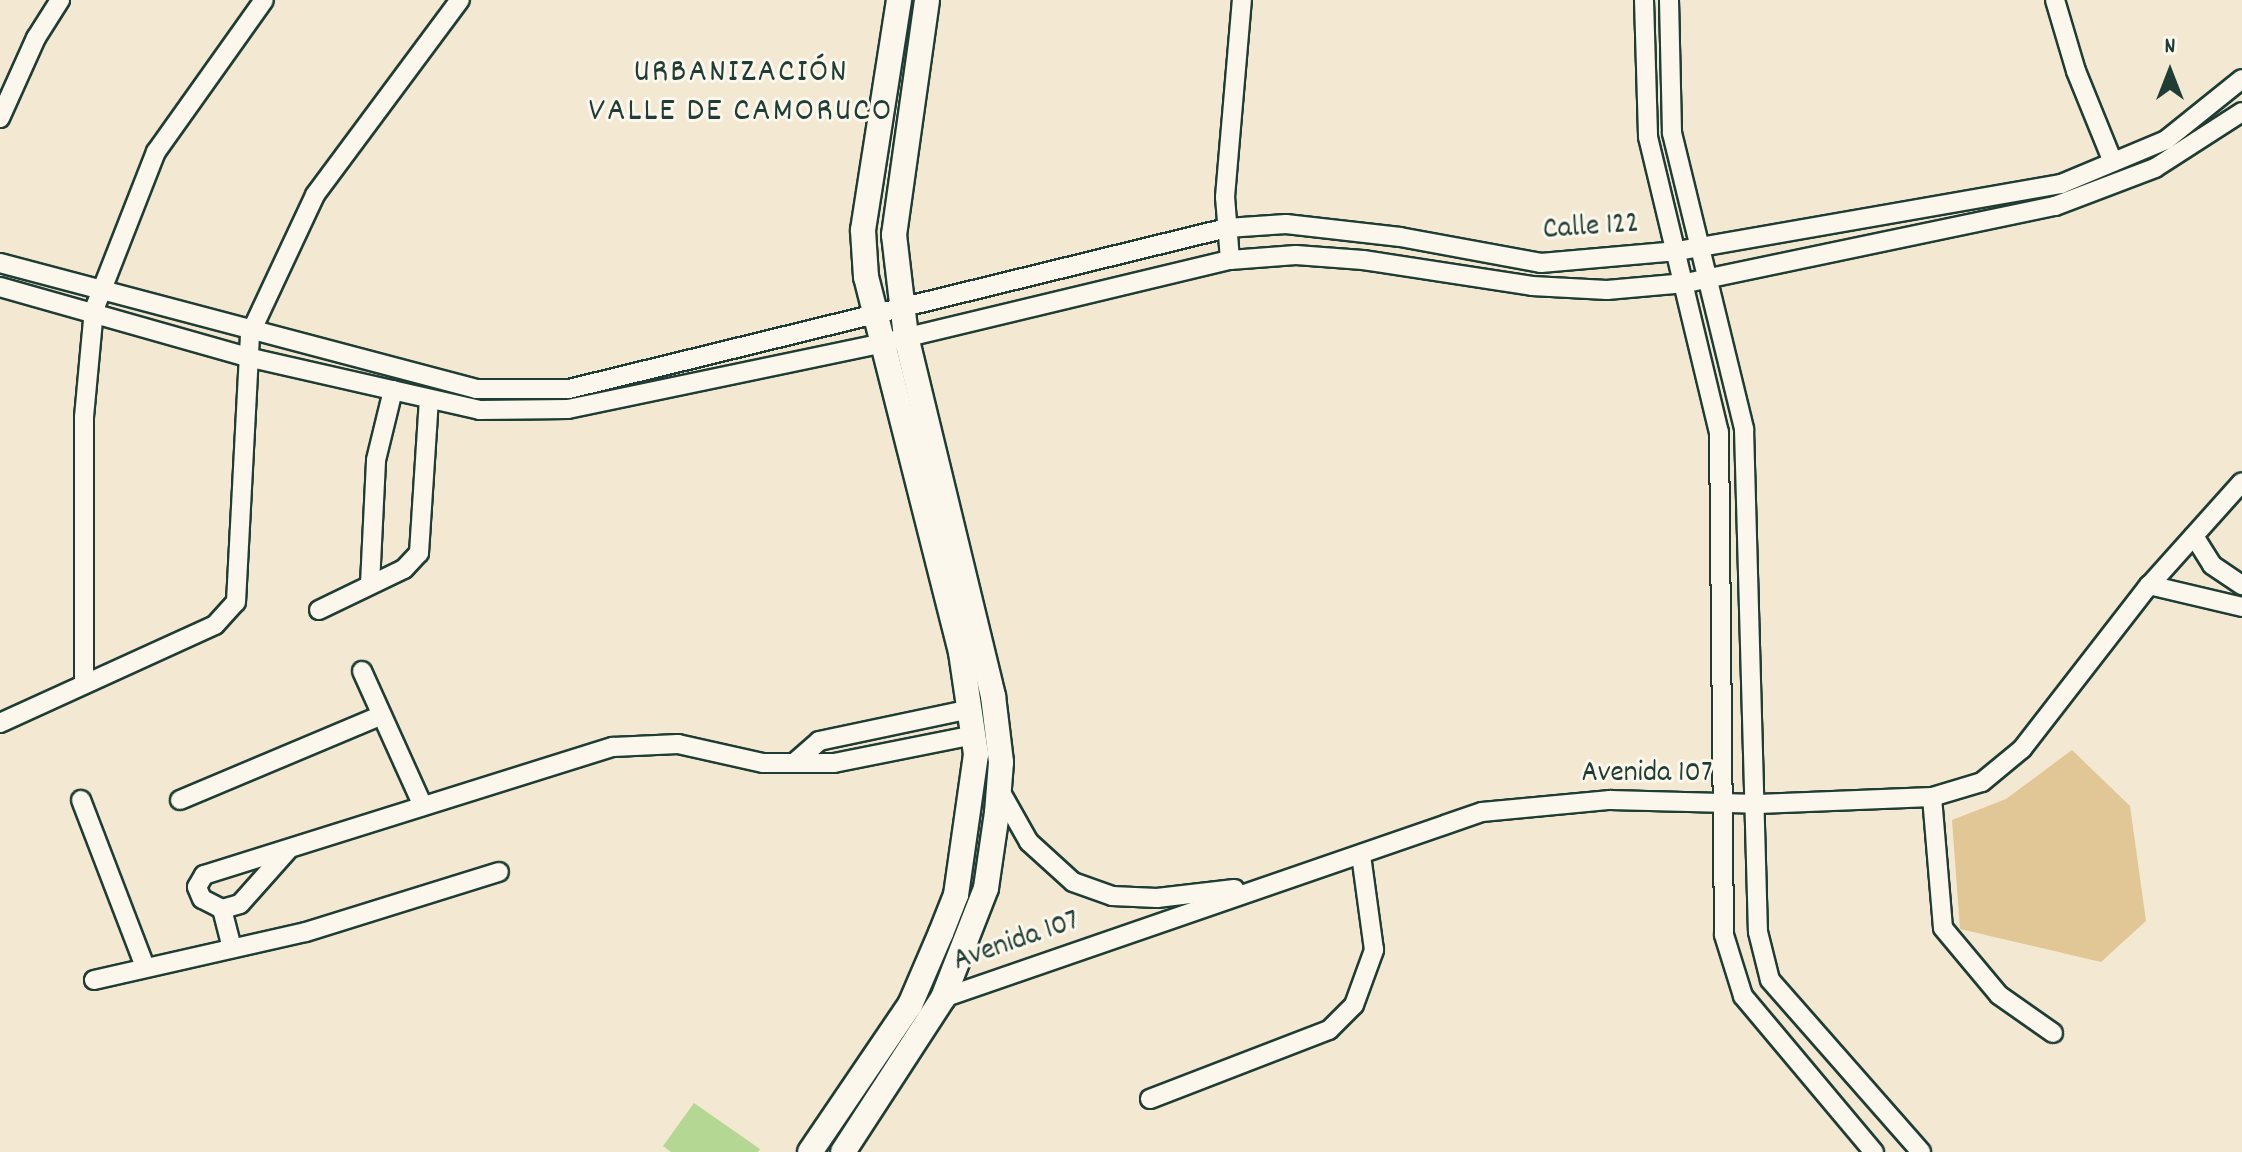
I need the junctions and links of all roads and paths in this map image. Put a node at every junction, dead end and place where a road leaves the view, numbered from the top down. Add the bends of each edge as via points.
1 (60, 0) edge
2 (264, 0) edge
3 (460, 0) edge
4 (899, 0) edge
5 (927, 0) edge
6 (1242, 0) edge
7 (1644, 0) edge
8 (1669, 0) edge
9 (2055, 0) edge
10 (2242, 79) edge
11 (2242, 112) edge
12 (0, 118) edge
13 (2113, 162) junction
14 (1227, 228) junction
15 (1703, 247) junction
16 (1677, 251) junction
17 (1230, 260) junction
18 (0, 263) edge
19 (1712, 278) junction
20 (1686, 283) junction
21 (0, 287) edge
22 (103, 291) junction
23 (904, 307) junction
24 (94, 310) junction
25 (874, 314) junction
26 (250, 334) junction
27 (894, 340) junction
28 (247, 357) junction
29 (393, 390) junction
30 (429, 399) junction
31 (2242, 482) edge
32 (2194, 536) junction
33 (2237, 582) edge
34 (370, 584) junction
35 (2149, 585) junction
36 (2221, 600) junction
37 (2242, 607) edge
38 (319, 610) dead end
39 (362, 671) dead end
40 (84, 682) junction
41 (971, 709) junction
42 (380, 716) junction
43 (0, 723) edge
44 (974, 735) junction
45 (794, 763) junction
46 (999, 789) junction
47 (1932, 797) junction
48 (81, 800) dead end
49 (180, 800) dead end
50 (1724, 803) junction
51 (1758, 804) junction
52 (423, 806) junction
53 (288, 850) junction
54 (1361, 855) junction
55 (499, 872) dead end
56 (1268, 885) junction
57 (222, 909) junction
58 (232, 948) junction
59 (145, 967) junction
60 (94, 980) dead end
61 (943, 998) junction
62 (2053, 1033) dead end
63 (1150, 1099) dead end
64 (810, 1152) edge
65 (843, 1152) edge
66 (1874, 1152) edge
67 (1921, 1152) edge

1 - 12 street via 36,38
2 - 22 street via 156,152
3 - 26 street via 315,195
4 - 25 street via 863,230
5 - 23 street via 894,235
6 - 14 street
7 - 16 street via 1648,137
8 - 15 street via 1672,133
9 - 13 street via 2076,71
10 - 13 street, Calle 122 via 2166,140
11 - 19 street, Calle 122 via 2155,168 2055,206
13 - 15 street, Calle 122 via 2061,184
14 - 16 street, Calle 122 via 1301,225 1541,263
14 - 17 street
14 - 23 street, Calle 122
15 - 16 street, Calle 122
15 - 19 street
16 - 20 street
17 - 20 street, Calle 122 via 1336,258 1532,286 1607,290
17 - 27 street, Calle 122
18 - 22 street, Calle 122
19 - 20 street, Calle 122
19 - 51 street via 1744,429
20 - 50 street via 1719,432
21 - 24 street, Calle 122
22 - 24 street
22 - 26 street, Calle 122
23 - 25 street, Calle 122
23 - 27 street
24 - 28 street, Calle 122
24 - 40 street via 84,417
25 - 26 street, Calle 122 via 569,389 476,389
25 - 27 street
26 - 28 street
27 - 30 street, Calle 122 via 568,409 480,410
27 - 41 street
27 - 46 street via 987,666 1001,762
28 - 29 street, Calle 122
28 - 40 street via 236,602 215,625
29 - 30 street, Calle 122
29 - 34 street via 376,460
30 - 34 street via 419,553 414,562
31 - 32 street, Avenida 107
32 - 33 street via 2212,565
32 - 35 street, Avenida 107
33 - 36 street
34 - 38 street
35 - 36 street
35 - 47 street, Avenida 107 via 2022,749 1982,782
36 - 37 street
39 - 42 street
40 - 43 street
41 - 44 street
41 - 45 street via 819,741
42 - 49 street
42 - 52 street
44 - 45 street via 834,763
44 - 64 street via 956,895 910,1005
45 - 52 street via 647,743 587,754
46 - 56 street via 1029,842 1073,882 1112,896 1157,898
46 - 61 street via 986,888
47 - 51 street, Avenida 107
47 - 62 street via 1943,928 1999,995
48 - 59 street
50 - 51 street, Avenida 107
50 - 54 street, Avenida 107 via 1610,800 1482,812
50 - 66 street via 1724,935 1743,996
51 - 67 street via 1758,932 1770,980
52 - 53 street
53 - 57 street via 240,904
53 - 57 street via 200,879 202,899
54 - 56 street, Avenida 107
54 - 63 street via 1374,950 1354,1005 1329,1030
55 - 58 street via 306,932
56 - 61 street, Avenida 107
57 - 58 street
58 - 59 street
59 - 60 street
61 - 65 street

